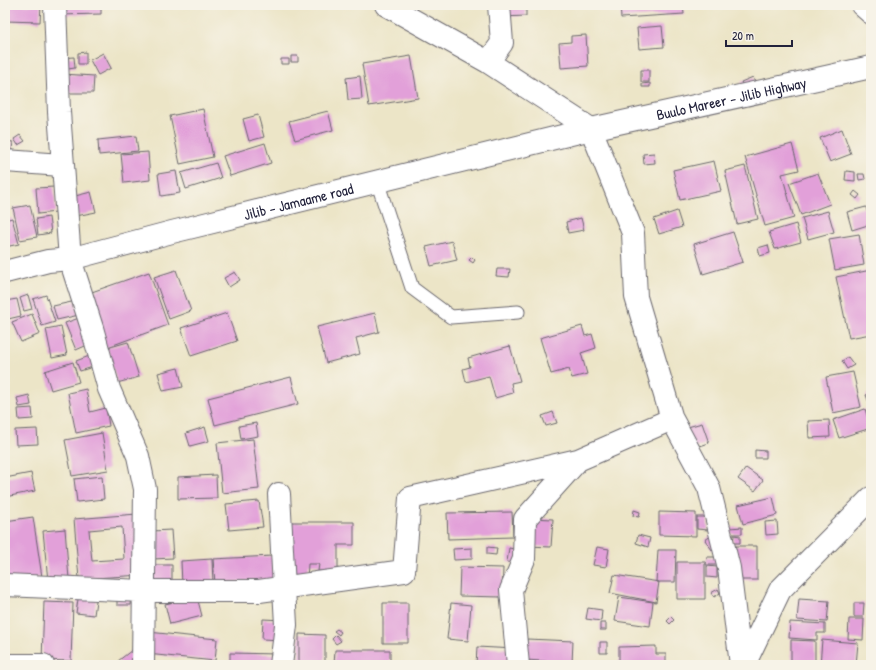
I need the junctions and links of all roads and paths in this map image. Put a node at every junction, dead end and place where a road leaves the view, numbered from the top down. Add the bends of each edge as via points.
1 (55, 5) edge
2 (386, 5) edge
3 (499, 5) edge
4 (862, 5) edge
5 (871, 13) edge
6 (488, 62) junction
7 (871, 68) edge
8 (591, 129) junction
9 (5, 160) edge
10 (62, 165) junction
11 (377, 181) junction
12 (70, 259) junction
13 (5, 272) edge
14 (518, 312) dead end
15 (672, 419) junction
16 (578, 460) junction
17 (278, 494) dead end
18 (871, 498) edge
19 (5, 585) edge
20 (284, 588) junction
21 (143, 591) junction
22 (5, 665) edge
23 (43, 665) edge
24 (144, 665) edge
25 (281, 665) edge
26 (518, 665) edge
27 (741, 665) edge
28 (744, 665) edge

1 - 10 street
2 - 6 street
3 - 6 street via 502,43
4 - 5 street
6 - 8 street
7 - 8 street, Buulo Mareer - Jilib Highway
8 - 11 street, Jilib - Jamaame road
8 - 15 street via 633,233 636,297
9 - 10 street
10 - 12 street
11 - 12 street, Jilib - Jamaame road
11 - 14 lane via 412,288 451,317
12 - 13 street, Jilib - Jamaame road via 48,261
12 - 21 street via 110,389 138,456 144,482
15 - 16 street
15 - 27 street via 709,488 729,568
16 - 20 street via 410,498 404,571
16 - 26 street via 525,519 524,559 511,590
17 - 20 street
18 - 28 street via 780,590
19 - 21 street
20 - 21 street via 259,591
20 - 25 street via 286,625
21 - 24 street
22 - 23 street

